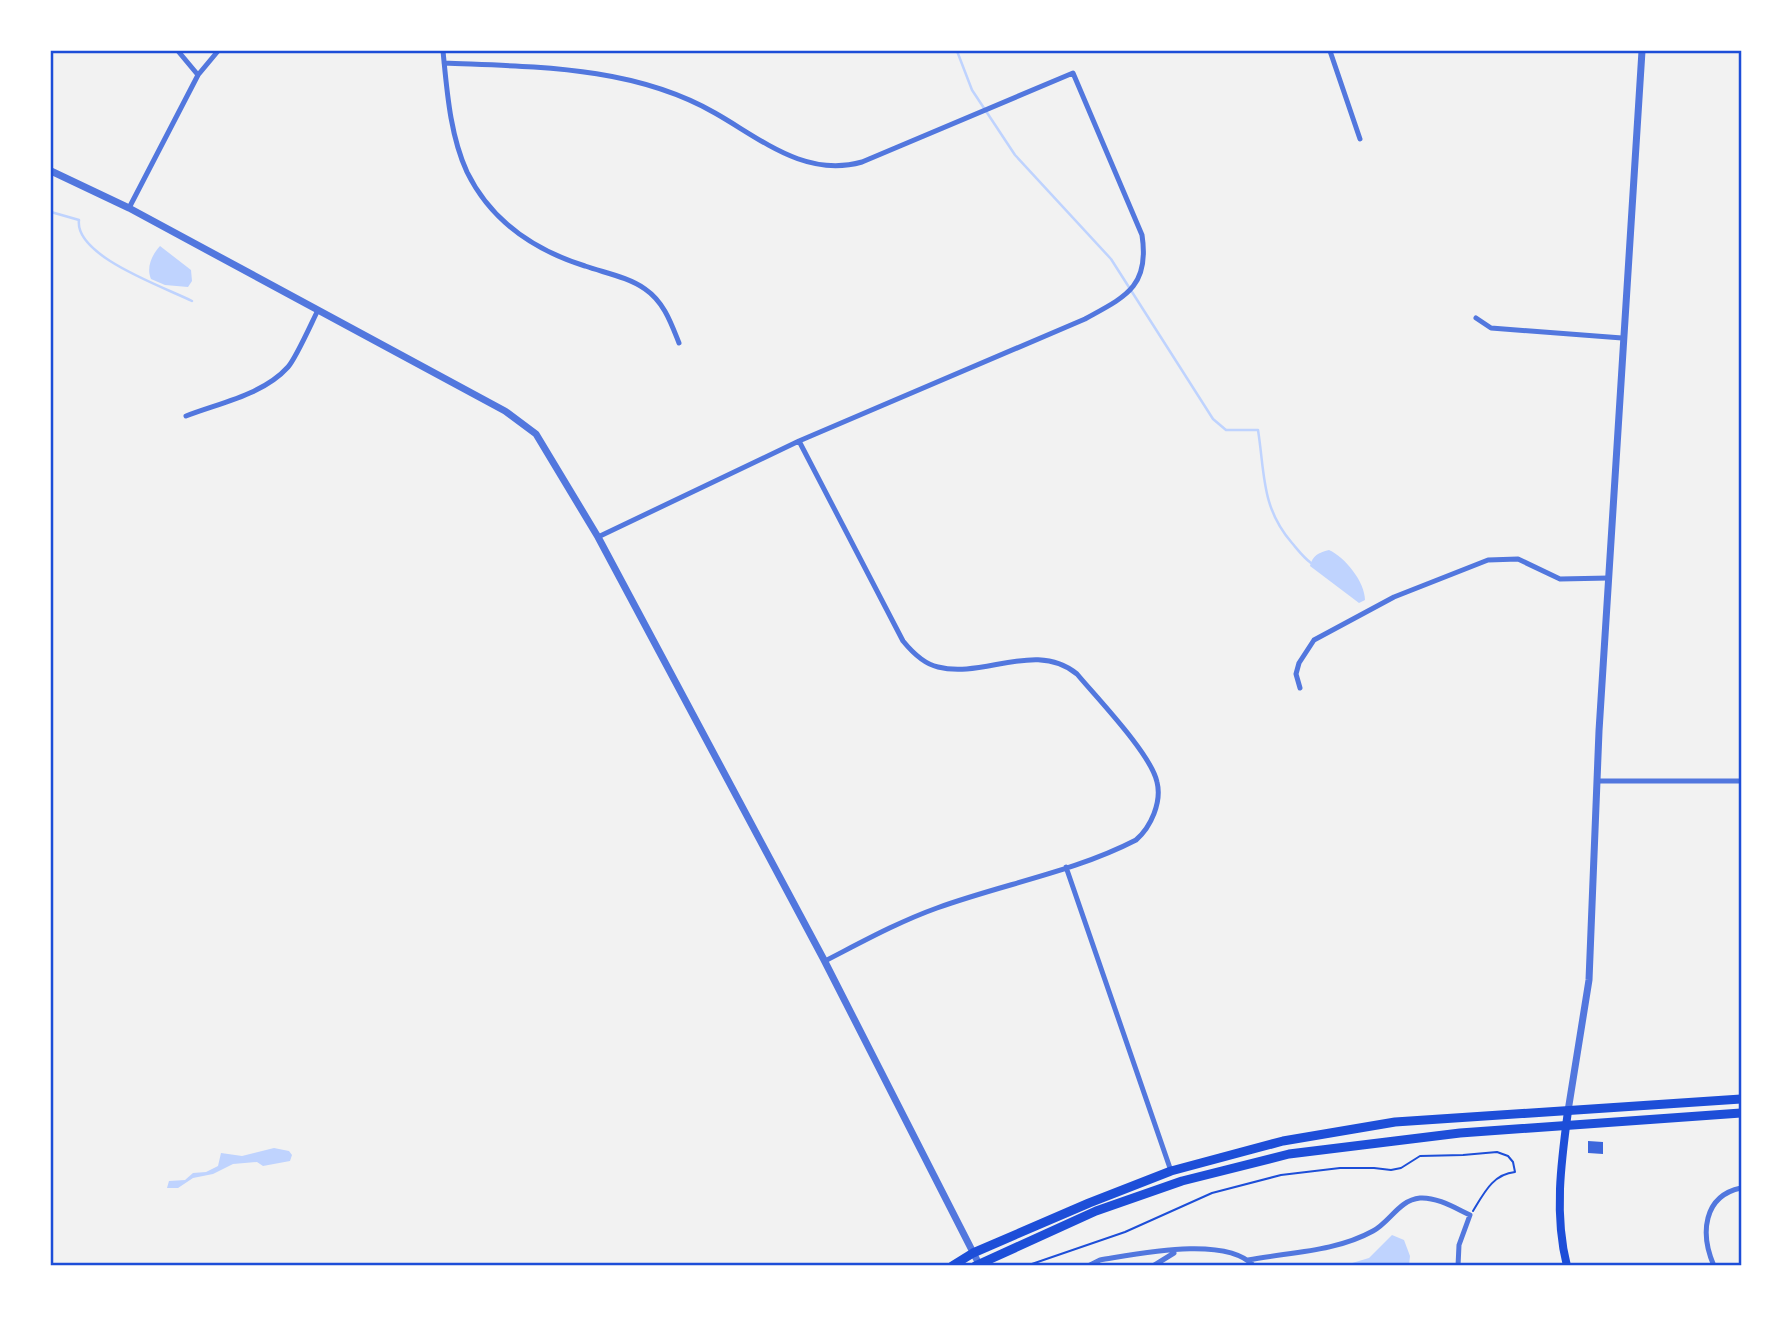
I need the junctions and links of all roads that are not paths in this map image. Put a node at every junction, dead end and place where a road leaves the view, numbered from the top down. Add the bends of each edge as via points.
1 (178, 51) edge
2 (218, 51) edge
3 (443, 51) edge
4 (1330, 51) edge
5 (1642, 51) edge
6 (444, 63) junction
7 (198, 75) junction
8 (1360, 139) dead end
9 (51, 171) edge
10 (129, 208) junction
11 (318, 310) junction
12 (1476, 318) dead end
13 (1622, 338) junction
14 (679, 343) dead end
15 (186, 416) dead end
16 (799, 441) junction
17 (598, 537) junction
18 (1609, 578) junction
19 (1300, 688) dead end
20 (1597, 781) junction
21 (1741, 781) edge
22 (1066, 867) junction
23 (825, 961) junction
24 (1741, 1099) edge
25 (1568, 1111) junction
26 (1741, 1113) edge
27 (1566, 1125) junction
28 (1358, 1128) junction
29 (1363, 1144) junction
30 (1171, 1171) junction
31 (1741, 1188) edge
32 (1177, 1251) junction
33 (973, 1253) junction
34 (1248, 1260) junction
35 (952, 1266) edge
36 (978, 1266) edge
37 (1088, 1266) edge
38 (1153, 1266) edge
39 (1254, 1266) edge
40 (1458, 1266) edge
41 (1567, 1266) edge
42 (1714, 1266) edge

1 - 7 street
2 - 7 street
3 - 6 street
4 - 8 street
5 - 13 street
6 - 14 street via 461,154 490,207 541,249 646,289 666,310
6 - 16 street via 612,75 706,108 788,157 835,166 862,162 1073,73 1142,235 1141,274 1124,298 1086,319
7 - 10 street
9 - 10 street
10 - 11 street
11 - 15 street via 290,366 261,387
11 - 17 street via 528,426
12 - 13 street via 1491,328
13 - 18 street
16 - 17 street
16 - 22 street via 912,652 936,667 952,669 1045,660 1067,666 1148,761 1158,794 1145,832 1127,845
17 - 23 street
18 - 19 street via 1560,579 1518,559 1488,560 1394,597 1314,640 1299,663
18 - 20 street
20 - 21 street
20 - 25 street via 1588,980
22 - 23 street via 937,908
22 - 30 street
23 - 33 street
24 - 25 main road
25 - 27 main road
25 - 28 main road
26 - 27 main road
27 - 29 main road
27 - 41 main road via 1559,1210
28 - 29 main road
28 - 30 main road via 1283,1141
29 - 36 main road via 1289,1154 1182,1181 1096,1211
30 - 33 main road
31 - 42 street via 1727,1191 1707,1215
32 - 34 street via 1220,1249
32 - 37 street via 1100,1260
32 - 38 street
33 - 35 main road
33 - 36 street
34 - 39 street
34 - 40 street via 1333,1248 1374,1231 1406,1202 1422,1198 1470,1215 1459,1245

